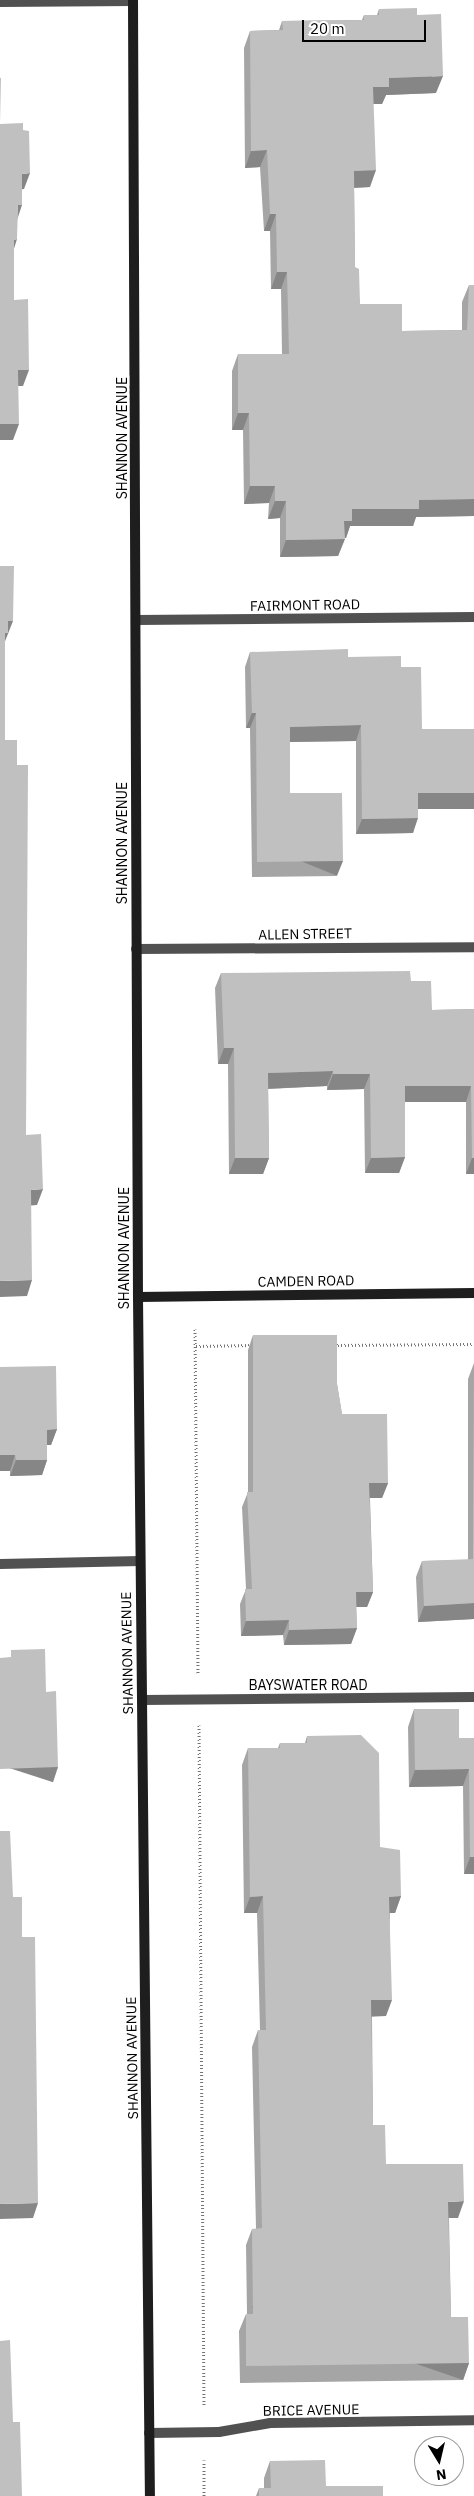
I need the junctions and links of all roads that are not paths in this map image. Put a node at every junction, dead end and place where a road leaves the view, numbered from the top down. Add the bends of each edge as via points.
1 (133, 0) edge
2 (0, 2) edge
3 (474, 617) edge
4 (136, 620) junction
5 (474, 947) edge
6 (136, 949) junction
7 (474, 1292) edge
8 (138, 1297) junction
9 (140, 1561) junction
10 (0, 1564) edge
11 (474, 1697) edge
12 (142, 1700) junction
13 (474, 2420) edge
14 (149, 2433) junction
15 (150, 2496) edge

1 - 2 street
1 - 4 main road, SHANNON AVENUE
3 - 4 street, FAIRMONT ROAD
4 - 6 main road, SHANNON AVENUE
5 - 6 street, ALLEN STREET
6 - 8 main road, SHANNON AVENUE
7 - 8 main road, CAMDEN ROAD
8 - 9 main road, SHANNON AVENUE
9 - 10 street
9 - 12 main road, SHANNON AVENUE
11 - 12 street, BAYSWATER ROAD
12 - 14 main road, SHANNON AVENUE
13 - 14 street, BRICE AVENUE via 270,2423 204,2432
14 - 15 main road, SHANNON AVENUE

